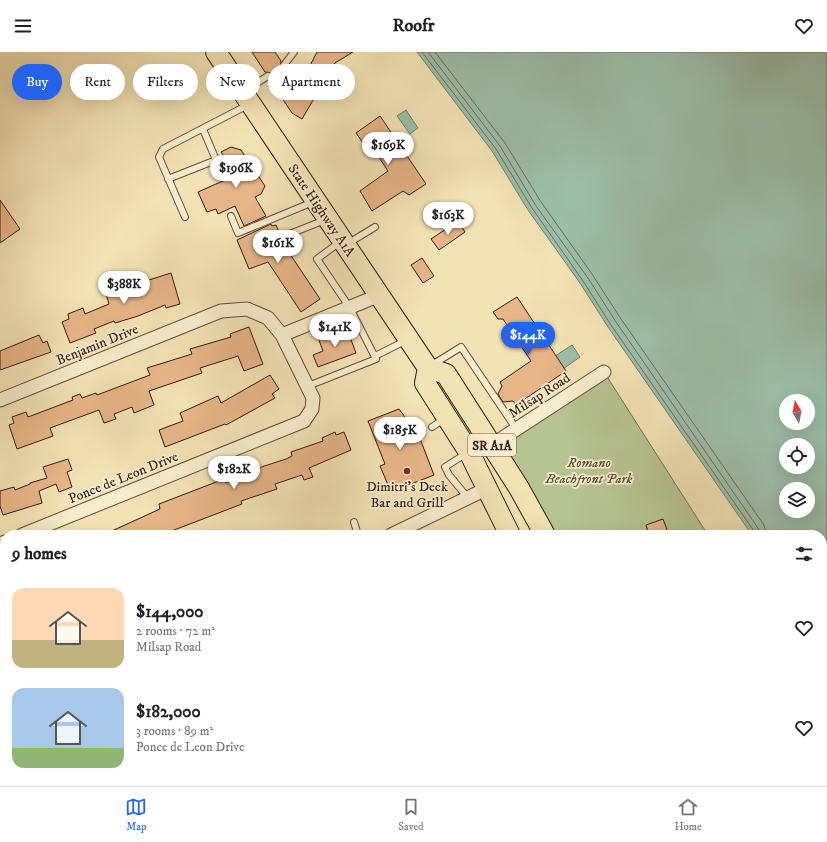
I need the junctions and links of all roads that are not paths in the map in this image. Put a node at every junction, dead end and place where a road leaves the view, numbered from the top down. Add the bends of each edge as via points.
1 (216, 52) edge
2 (294, 52) edge
3 (224, 64) edge
4 (285, 64) edge
5 (268, 76) dead end
6 (260, 84) edge
7 (244, 100) edge
8 (248, 100) edge
9 (203, 129) junction
10 (168, 179) junction
11 (316, 201) junction
12 (231, 216) dead end
13 (185, 217) dead end
14 (328, 219) junction
15 (374, 227) dead end
16 (287, 235) dead end
17 (344, 242) junction
18 (380, 295) junction
19 (350, 308) junction
20 (282, 335) junction
21 (409, 339) junction
22 (375, 356) junction
23 (604, 372) dead end
24 (426, 375) junction
25 (308, 386) junction
26 (0, 400) edge
27 (517, 430) junction
28 (492, 445) junction
29 (469, 452) junction
30 (488, 488) junction
31 (468, 498) junction
32 (354, 522) dead end
33 (34, 530) edge
34 (356, 530) edge
35 (401, 530) edge
36 (508, 530) edge
37 (542, 530) edge

1 - 3 main road, State Highway A1A / SR A1A
2 - 4 lane
5 - 6 lane
7 - 9 lane
8 - 11 main road, State Highway A1A / SR A1A
9 - 10 lane via 163,149 159,157
9 - 10 lane via 216,160
10 - 13 lane
11 - 12 lane via 238,233
11 - 14 main road, State Highway A1A / SR A1A
14 - 16 lane
14 - 17 main road, State Highway A1A / SR A1A
15 - 17 lane
17 - 18 main road, State Highway A1A / SR A1A
17 - 19 lane via 317,260
18 - 19 street
18 - 21 main road, State Highway A1A / SR A1A
19 - 20 street
19 - 22 lane
20 - 25 street, Ponce de Leon Drive
20 - 26 street, Benjamin Drive via 268,318 247,309 221,311
21 - 22 lane
21 - 24 main road, State Highway A1A / SR A1A
22 - 25 lane via 376,359
23 - 27 street, Milsap Road
24 - 27 lane via 461,347
24 - 28 main road, SR A1A via 446,374
24 - 29 main road, SR A1A via 439,422
25 - 33 street, Ponce de Leon Drive via 313,398 312,409 304,421
27 - 28 street, Milsap Road
28 - 37 main road, SR A1A
29 - 30 main road, SR A1A
29 - 31 lane via 446,467 449,475
30 - 31 street
30 - 36 main road, SR A1A
31 - 35 street
32 - 34 lane

